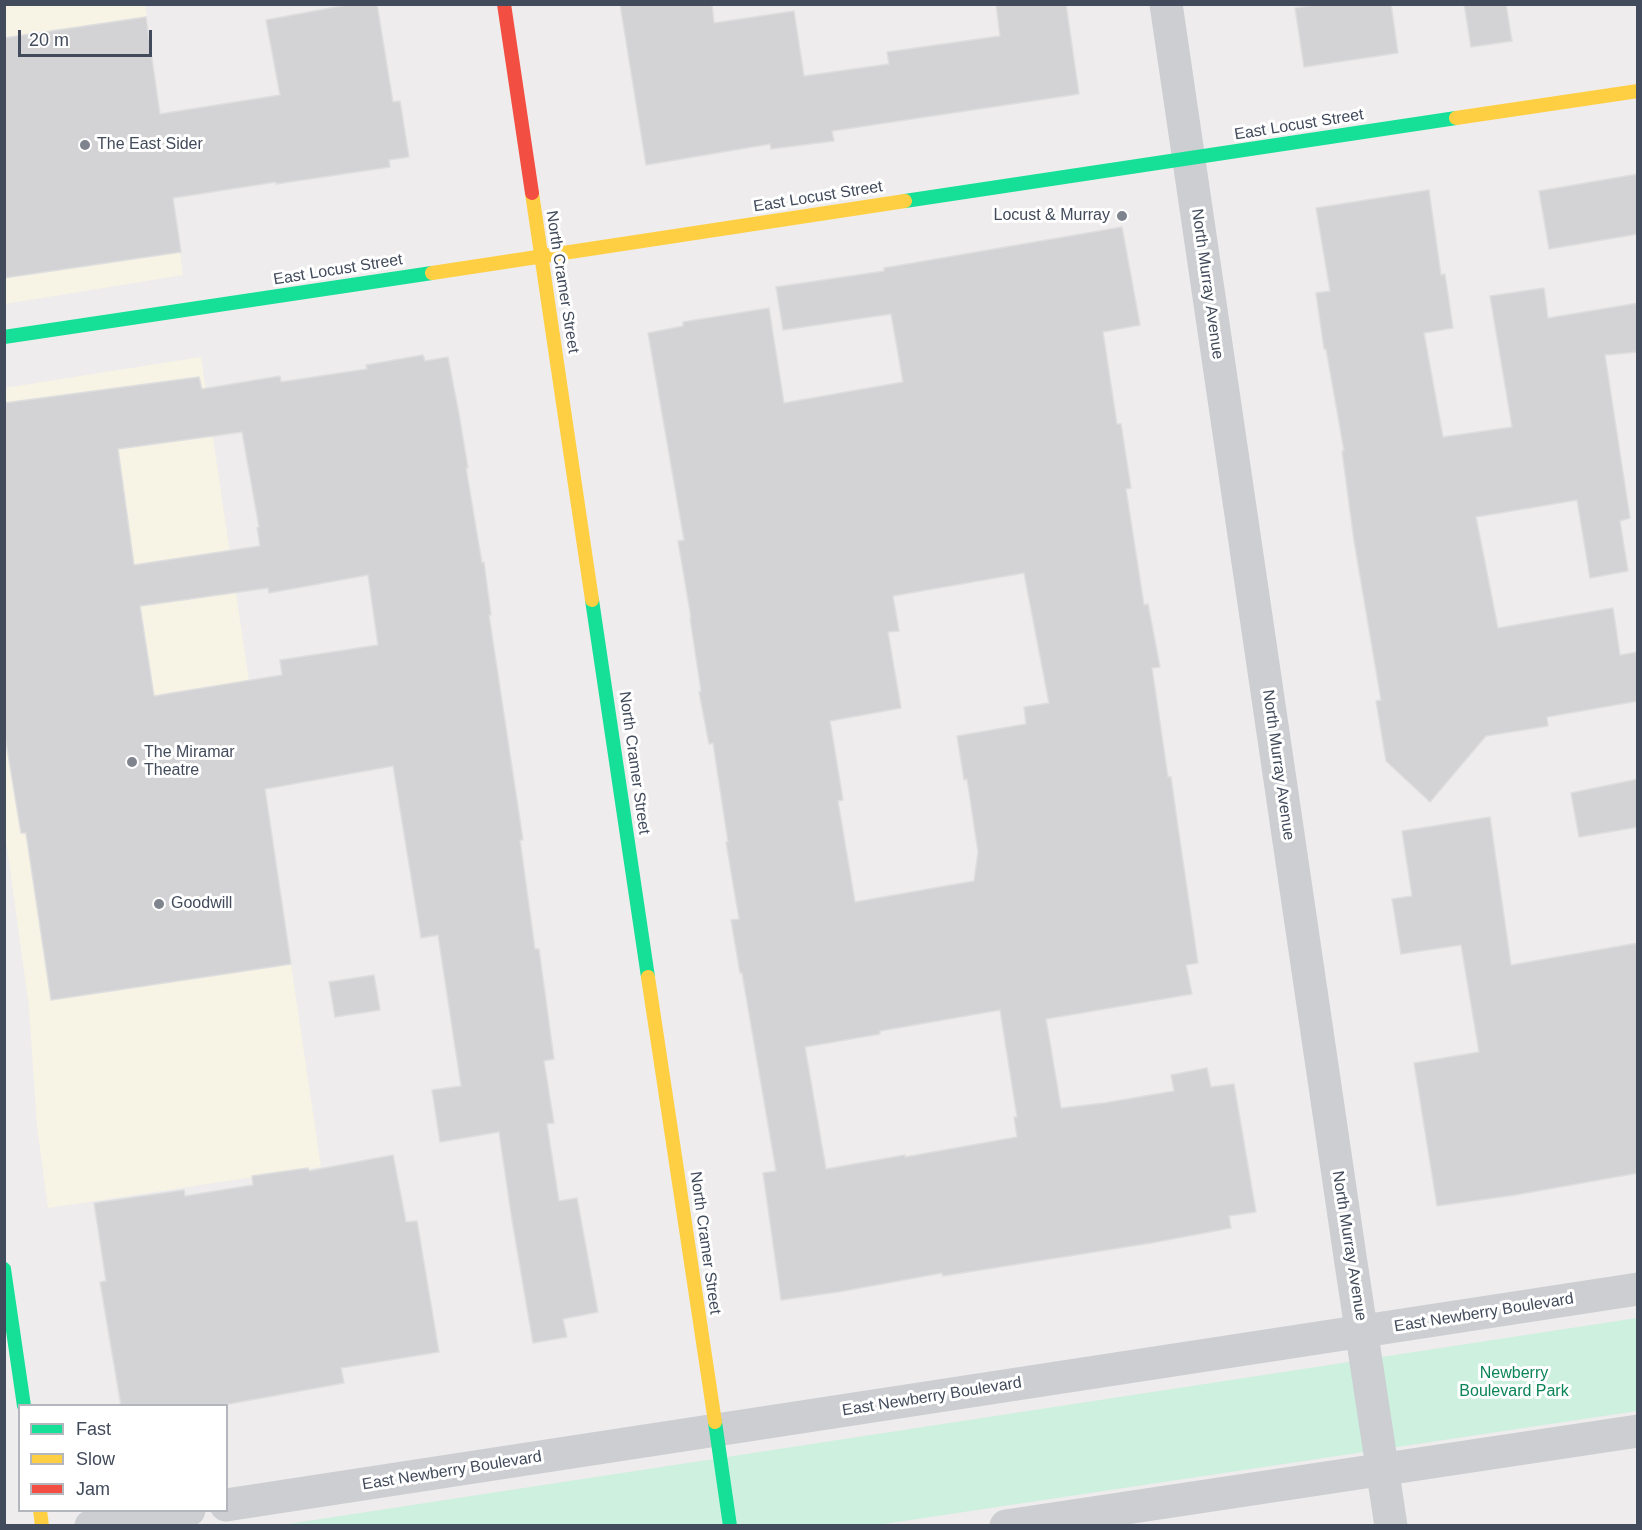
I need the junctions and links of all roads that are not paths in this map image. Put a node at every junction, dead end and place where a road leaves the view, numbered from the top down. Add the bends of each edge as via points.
1 (504, 4) edge
2 (1166, 4) edge
3 (1638, 91) edge
4 (1188, 158) junction
5 (542, 255) junction
6 (4, 336) edge
7 (4, 1269) edge
8 (1638, 1289) edge
9 (1361, 1331) junction
10 (24, 1404) edge
11 (716, 1430) junction
12 (1638, 1431) edge
13 (1383, 1469) junction
14 (228, 1505) edge
15 (177, 1512) edge
16 (91, 1526) edge
17 (730, 1526) edge
18 (1006, 1526) edge
19 (1391, 1526) edge

1 - 5 main road, North Cramer Street
2 - 4 street, North Murray Avenue
3 - 4 main road, East Locust Street
4 - 5 main road, East Locust Street
4 - 9 street, North Murray Avenue
5 - 6 main road, East Locust Street
5 - 11 main road, North Cramer Street
7 - 10 main road
8 - 9 street, East Newberry Boulevard
9 - 11 street, East Newberry Boulevard
9 - 13 street, North Murray Avenue
11 - 14 street, East Newberry Boulevard
11 - 17 main road, North Cramer Street
12 - 13 street
13 - 18 street
13 - 19 street, North Murray Avenue
15 - 16 street

